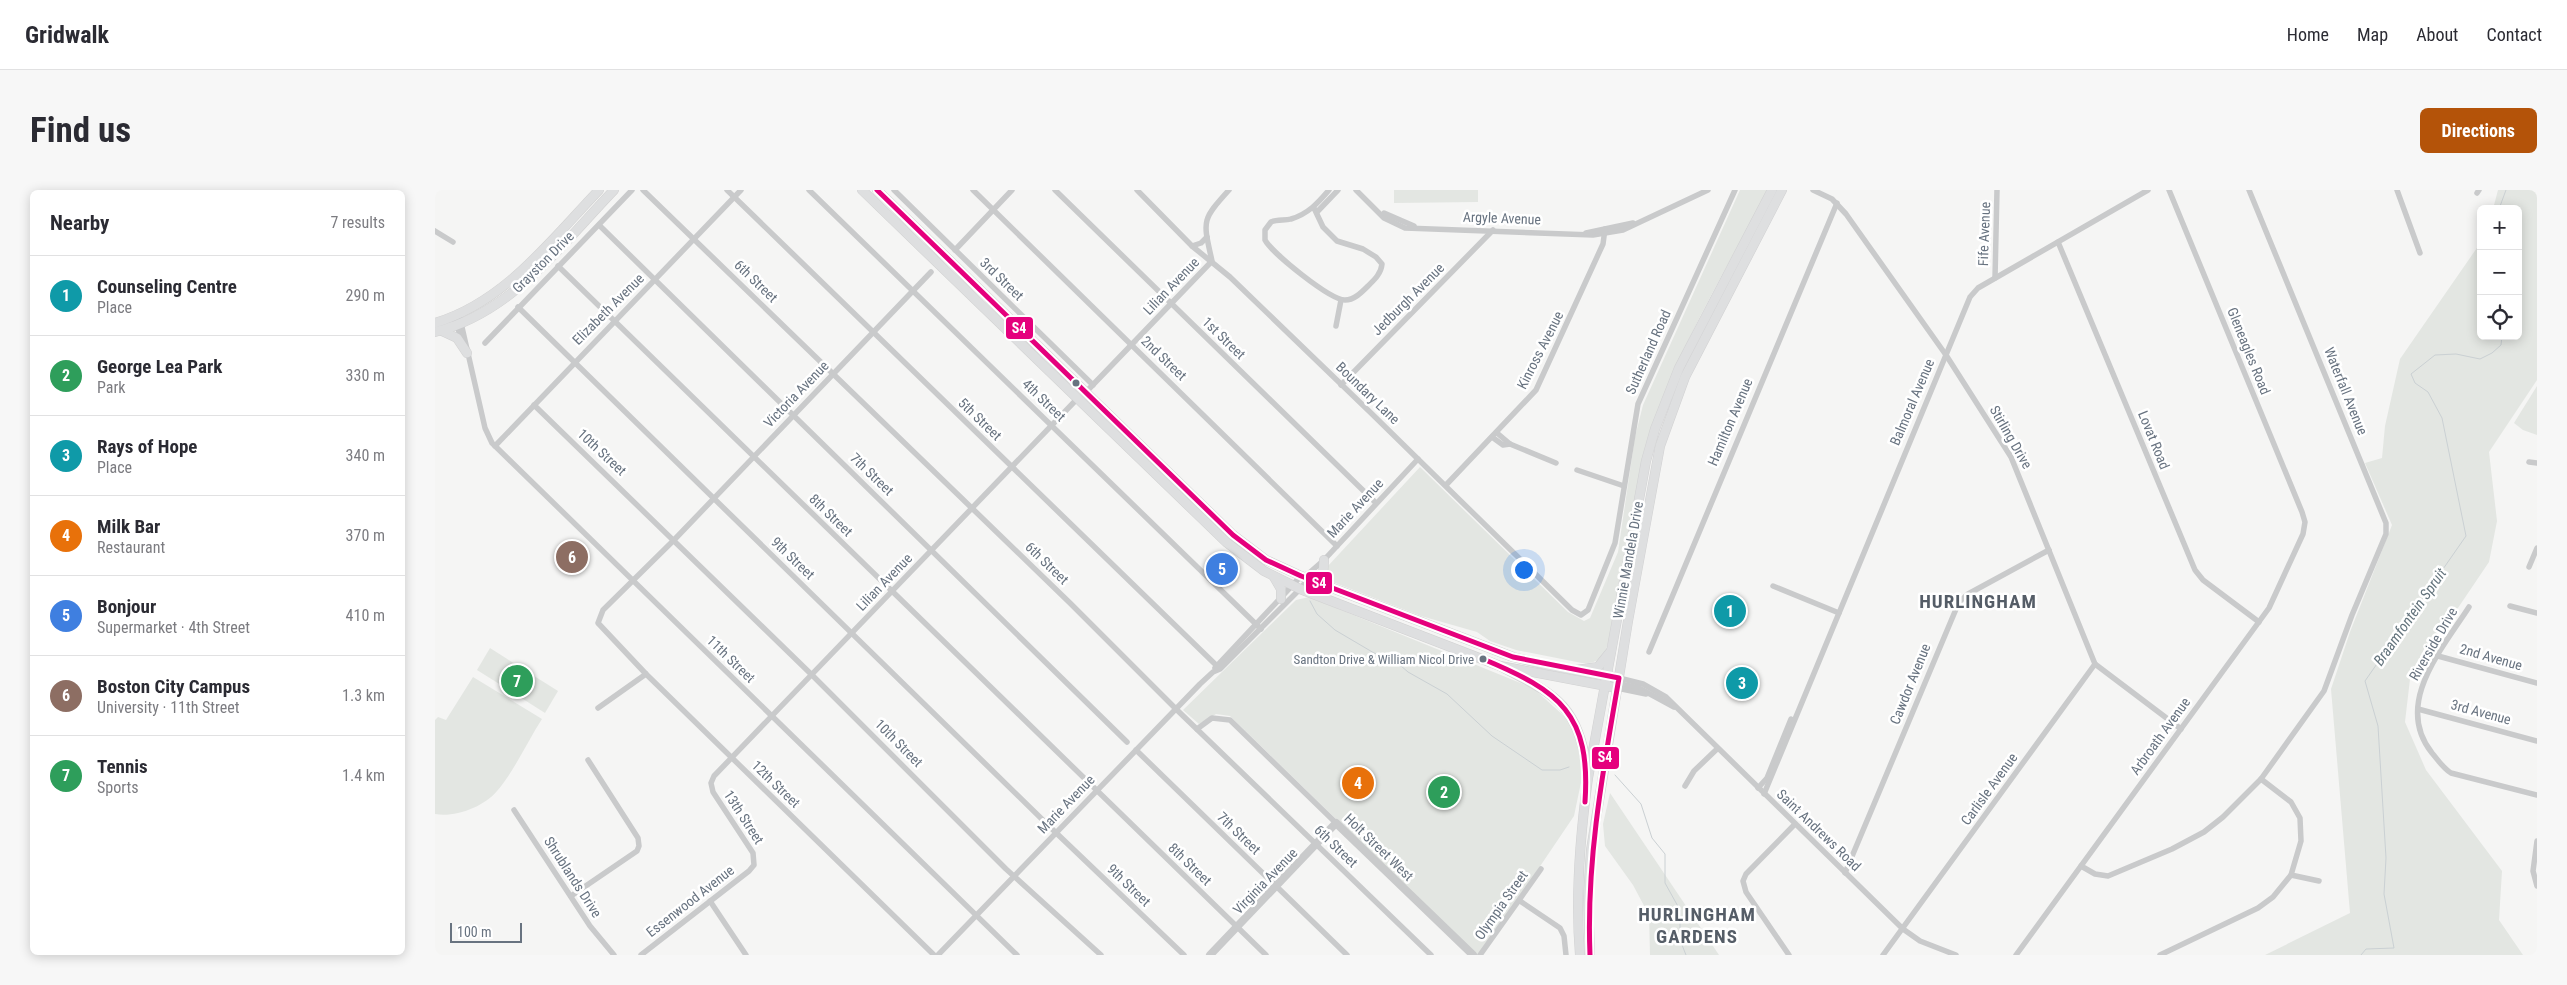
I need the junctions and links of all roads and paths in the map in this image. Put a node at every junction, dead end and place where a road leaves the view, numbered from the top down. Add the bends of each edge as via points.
1 (599, 190) edge
2 (614, 190) edge
3 (633, 190) edge
4 (643, 190) edge
5 (727, 190) edge
6 (741, 190) edge
7 (809, 190) edge
8 (862, 190) edge
9 (877, 190) edge
10 (894, 190) edge
11 (973, 190) edge
12 (1012, 190) edge
13 (1055, 190) edge
14 (1137, 190) edge
15 (1229, 190) edge
16 (1329, 190) edge
17 (1338, 190) edge
18 (1356, 190) edge
19 (1708, 190) edge
20 (1735, 190) edge
21 (1780, 190) edge
22 (1813, 190) edge
23 (1997, 190) edge
24 (2148, 190) edge
25 (2169, 190) edge
26 (2249, 190) edge
27 (2398, 191) edge
28 (734, 197) junction
29 (1837, 203) junction
30 (993, 210) junction
31 (1315, 210) junction
32 (599, 225) junction
33 (1493, 230) junction
34 (435, 231) edge
35 (1605, 231) junction
36 (1207, 237) junction
37 (694, 239) junction
38 (453, 242) dead end
39 (2058, 242) junction
40 (1192, 246) junction
41 (955, 250) junction
42 (2420, 253) dead end
43 (1212, 261) junction
44 (558, 266) junction
45 (931, 272) dead end
46 (1995, 278) junction
47 (654, 280) junction
48 (914, 291) junction
49 (1341, 300) junction
50 (1171, 304) junction
51 (518, 308) junction
52 (456, 315) junction
53 (435, 322) edge
54 (614, 322) junction
55 (459, 325) junction
56 (1336, 326) dead end
57 (438, 332) edge
58 (873, 332) junction
59 (485, 343) dead end
60 (1132, 345) junction
61 (1946, 355) junction
62 (468, 356) junction
63 (574, 362) junction
64 (833, 374) junction
65 (1341, 385) junction
66 (1089, 389) junction
67 (1077, 399) junction
68 (533, 405) junction
69 (793, 415) junction
70 (1052, 426) junction
71 (1494, 435) junction
72 (495, 446) junction
73 (753, 457) junction
74 (1418, 458) junction
75 (1556, 462) dead end
76 (2529, 462) dead end
77 (2537, 463) edge
78 (1012, 468) junction
79 (1577, 470) dead end
80 (1446, 485) junction
81 (1624, 486) junction
82 (713, 497) junction
83 (1376, 503) junction
84 (973, 509) junction
85 (2305, 522) joint
86 (674, 540) junction
87 (1337, 546) junction
88 (2537, 548) edge
89 (932, 550) junction
90 (2049, 550) junction
91 (1324, 560) junction
92 (2529, 567) dead end
93 (1272, 575) junction
94 (1306, 576) junction
95 (633, 581) junction
96 (1773, 586) dead end
97 (1296, 587) junction
98 (1331, 588) junction
99 (893, 592) junction
100 (1281, 599) junction
101 (2510, 606) dead end
102 (2469, 607) dead end
103 (1839, 613) junction
104 (2537, 613) edge
105 (1581, 615) joint
106 (2259, 622) junction
107 (1258, 627) junction
108 (852, 632) junction
109 (1613, 649) junction
110 (1649, 652) dead end
111 (2438, 656) junction
112 (2095, 664) junction
113 (1216, 665) junction
114 (1500, 666) junction
115 (1576, 670) junction
116 (1213, 672) junction
117 (646, 674) junction
118 (812, 675) junction
119 (1607, 681) junction
120 (1618, 683) junction
121 (2537, 683) edge
122 (598, 708) dead end
123 (1675, 708) junction
124 (1177, 710) junction
125 (2418, 710) junction
126 (771, 716) junction
127 (1197, 728) junction
128 (2181, 729) junction
129 (2537, 740) edge
130 (1127, 742) dead end
131 (1717, 749) junction
132 (1136, 750) junction
133 (1780, 750) junction
134 (730, 758) junction
135 (588, 760) dead end
136 (1588, 778) junction
137 (2261, 779) junction
138 (711, 783) joint
139 (1685, 786) dead end
140 (1758, 788) junction
141 (1097, 791) junction
142 (1764, 794) junction
143 (2537, 796) edge
144 (515, 810) dead end
145 (1335, 823) junction
146 (1795, 824) junction
147 (1057, 833) junction
148 (2537, 841) edge
149 (1316, 845) junction
150 (2536, 853) edge
151 (754, 865) joint
152 (2081, 866) junction
153 (1541, 869) dead end
154 (1845, 873) junction
155 (2291, 875) junction
156 (1015, 876) junction
157 (2319, 881) dead end
158 (2537, 886) edge
159 (1277, 887) junction
160 (571, 896) junction
161 (710, 901) junction
162 (1520, 901) junction
163 (976, 916) junction
164 (1237, 928) junction
165 (1903, 929) junction
166 (614, 955) edge
167 (641, 955) edge
168 (746, 955) edge
169 (936, 955) edge
170 (1017, 955) edge
171 (1101, 955) edge
172 (1184, 955) edge
173 (1210, 955) edge
174 (1266, 955) edge
175 (1347, 955) edge
176 (1431, 955) edge
177 (1473, 955) edge
178 (1480, 955) edge
179 (1566, 955) edge
180 (1580, 955) edge
181 (1590, 955) edge
182 (1789, 955) edge
183 (1883, 955) edge
184 (1956, 955) edge
185 (2016, 955) edge
186 (2160, 955) edge

1 - 52 main road, Grayston Drive via 509,282
2 - 55 main road, Grayston Drive via 521,286 494,306
3 - 32 street
4 - 37 street, 6th Street
5 - 28 street, 5th Street
6 - 28 street, Elizabeth Avenue
7 - 48 street, 4th Street
8 - 67 main road
9 - 66 main road
10 - 41 street, 3rd Street
11 - 30 street, 2nd Street
12 - 30 street
13 - 50 street, 1st Street
14 - 40 street, Boundary Lane
15 - 36 street via 1208,214
16 - 31 street
17 - 31 street
18 - 33 street, Argyle Avenue via 1384,218 1399,226
19 - 35 street, Argyle Avenue via 1623,230
20 - 81 street, Sutherland Road via 1640,398
21 - 109 main road, Winnie Mandela Drive via 1679,368 1659,417 1646,461
21 - 120 main road, Winnie Mandela Drive via 1685,377 1666,428 1654,477
22 - 29 street, Stirling Drive
23 - 46 street, Fife Avenue
24 - 39 street, Balmoral Avenue
25 - 85 street, Gleneagles Road
26 - 137 street, Waterfall Avenue via 2386,523 2384,540 2324,691
27 - 42 street
28 - 37 street, Elizabeth Avenue
28 - 58 street, 5th Street
29 - 61 street, Stirling Drive
29 - 110 street, Hamilton Avenue
30 - 41 street
30 - 60 street, 2nd Street
31 - 49 street via 1323,227 1337,241 1363,249 1382,264 1379,274 1358,295
31 - 49 street via 1271,222 1265,230 1265,240 1287,264
32 - 44 street
32 - 47 street, 7th Street
33 - 35 street, Argyle Avenue via 1584,234
33 - 65 street, Jedburgh Avenue
34 - 38 street
35 - 71 street, Kinross Avenue via 1541,383
36 - 40 street
36 - 43 street
37 - 47 street, Elizabeth Avenue
37 - 64 street, 6th Street
39 - 46 street, Balmoral Avenue
39 - 106 street, Lovat Road via 2195,570 2203,580
40 - 43 street, Boundary Lane
41 - 66 street, 3rd Street
43 - 50 street, Lilian Avenue
43 - 65 street, Boundary Lane
44 - 51 street
44 - 54 street, 8th Street
45 - 48 street, Victoria Avenue
46 - 61 street, Balmoral Avenue via 1970,297
47 - 54 street, Elizabeth Avenue
47 - 69 street, 7th Street
48 - 58 street, Victoria Avenue
48 - 70 street, 4th Street
49 - 56 street
50 - 60 street, Lilian Avenue
50 - 83 street, 1st Street
51 - 59 street
51 - 63 street, 9th Street
52 - 53 main road, Grayston Drive
52 - 55 street, 11th Street
54 - 63 street, Elizabeth Avenue
54 - 73 street, 8th Street
55 - 57 main road, Grayston Drive
55 - 62 street, 11th Street
57 - 62 main road via 457,338
58 - 64 street, Victoria Avenue
58 - 78 street, 5th Street
60 - 66 street, Lilian Avenue
60 - 87 street, 2nd Street
61 - 90 street, Stirling Drive via 2011,457
61 - 103 street, Balmoral Avenue
62 - 72 street, 11th Street via 485,428
63 - 68 street, Elizabeth Avenue
63 - 82 street, 9th Street
64 - 69 street, Victoria Avenue
64 - 84 street, 6th Street
65 - 74 street, Boundary Lane
66 - 94 main road via 1242,543 1266,560
67 - 70 street, Lilian Avenue
67 - 93 main road via 1226,542
68 - 72 street, Elizabeth Avenue
68 - 86 street, 10th Street
69 - 73 street, Victoria Avenue
69 - 89 street, 7th Street
70 - 78 street, Lilian Avenue
70 - 107 street, 4th Street
71 - 75 street via 1503,445 1510,444
71 - 80 street, Kinross Avenue
72 - 95 street, 11th Street
73 - 82 street, Victoria Avenue
73 - 99 street, 8th Street
74 - 80 street, Boundary Lane
74 - 83 street, Marie Avenue
76 - 77 street
78 - 84 street, Lilian Avenue
78 - 113 street, 5th Street
79 - 81 street
80 - 105 street, Boundary Lane via 1572,610
81 - 105 street, Sutherland Road via 1617,536 1610,559 1589,610
82 - 86 street, Victoria Avenue
82 - 108 street, 9th Street
83 - 87 street, Marie Avenue
84 - 89 street, Lilian Avenue
84 - 124 street, 6th Street
85 - 106 street, Arbroath Avenue via 2303,534 2277,592
86 - 95 street
86 - 118 street, 10th Street
87 - 91 street, Marie Avenue
88 - 92 street
89 - 99 street, Lilian Avenue
89 - 130 street, 7th Street
90 - 112 street, Stirling Drive
90 - 154 street, Cawdor Avenue via 1959,602
91 - 94 street, Marie Avenue
91 - 98 main road via 1323,575
93 - 97 main road
93 - 100 main road via 1281,589
94 - 97 street, Marie Avenue
94 - 98 main road
95 - 117 street, 12th Street via 601,612 598,623
95 - 126 street, 11th Street
96 - 103 street
97 - 100 street, Marie Avenue
97 - 107 street, Marie Avenue
97 - 114 main road
98 - 115 main road via 1513,656
99 - 108 street, Lilian Avenue
99 - 141 street, 8th Street
100 - 107 street, Marie Avenue
101 - 104 street
102 - 111 street, Riverside Drive
103 - 133 street, Balmoral Avenue
106 - 128 street, Arbroath Avenue
107 - 113 street, Marie Avenue
107 - 116 street, Marie Avenue
108 - 118 street, Lilian Avenue
108 - 147 street, 9th Street
109 - 115 main road via 1598,667
109 - 119 main road, Winnie Mandela Drive
111 - 121 street, 2nd Avenue
111 - 125 street, Riverside Drive via 2423,684
112 - 128 street
112 - 165 street, Carlisle Avenue
113 - 116 street, Marie Avenue
114 - 119 main road
114 - 136 main road via 1540,687 1565,706 1579,732
115 - 119 main road
116 - 124 street, Marie Avenue
117 - 122 street
117 - 134 street, 12th Street
118 - 126 street, Lilian Avenue
118 - 156 street, 10th Street
119 - 120 main road
119 - 136 main road, Winnie Mandela Drive
120 - 123 street, Saint Andrews Road via 1651,694
120 - 123 street, Saint Andrews Road via 1651,688 1667,697
120 - 181 main road, Winnie Mandela Drive via 1591,850 1588,896
123 - 131 street, Saint Andrews Road
124 - 127 street, 6th Street
124 - 132 street, Marie Avenue
125 - 129 street, 3rd Avenue
125 - 143 street, Riverside Drive via 2422,738 2447,771
126 - 134 street, Lilian Avenue
126 - 163 street, 11th Street
127 - 145 street, Holt Street West via 1212,718 1229,720
127 - 149 street, 6th Street
128 - 152 street, Arbroath Avenue
131 - 139 street via 1694,771
131 - 140 street, Saint Andrews Road
132 - 141 street, Marie Avenue
132 - 159 street, 7th Street
133 - 140 street, Balmoral Avenue via 1767,778
133 - 142 street, Balmoral Avenue
134 - 138 street, Lilian Avenue
134 - 169 street, 12th Street
135 - 160 street via 638,838 639,846 637,851
136 - 180 main road, Winnie Mandela Drive via 1579,873
137 - 152 street, Waterfall Avenue via 2223,818 2172,849 2109,876 2095,874
137 - 155 street via 2291,802 2301,818 2301,841
138 - 151 street, 13th Street via 713,792 753,853
140 - 142 street, Saint Andrews Road
141 - 147 street, Marie Avenue
141 - 164 street, 8th Street
142 - 146 street, Saint Andrews Road
144 - 160 street, Shrublands Drive
145 - 149 street, Virginia Avenue
145 - 177 street, Holt Street West
146 - 154 street, Saint Andrews Road
146 - 182 street via 1749,870 1743,881 1746,892
147 - 156 street, Marie Avenue
147 - 172 street, 9th Street
148 - 150 street
149 - 159 street, Virginia Avenue
149 - 176 street, 6th Street
150 - 158 street via 2533,871
151 - 161 street, Essenwood Avenue
152 - 185 street, Arbroath Avenue
153 - 162 street, Olympia Street
154 - 165 street, Saint Andrews Road
155 - 157 street
155 - 186 street via 2273,897 2258,908
156 - 163 street, Marie Avenue
156 - 171 street, 10th Street
159 - 164 street, Virginia Avenue
159 - 175 street, 7th Street
160 - 166 street, Shrublands Drive via 594,932
161 - 167 street, Essenwood Avenue
161 - 168 street
162 - 178 street, Olympia Street
162 - 179 street via 1560,928
163 - 169 street, Marie Avenue
163 - 170 street, 11th Street
164 - 173 street, Virginia Avenue
164 - 174 street, 8th Street
165 - 183 street, Carlisle Avenue
165 - 184 street, Saint Andrews Road via 1920,941

